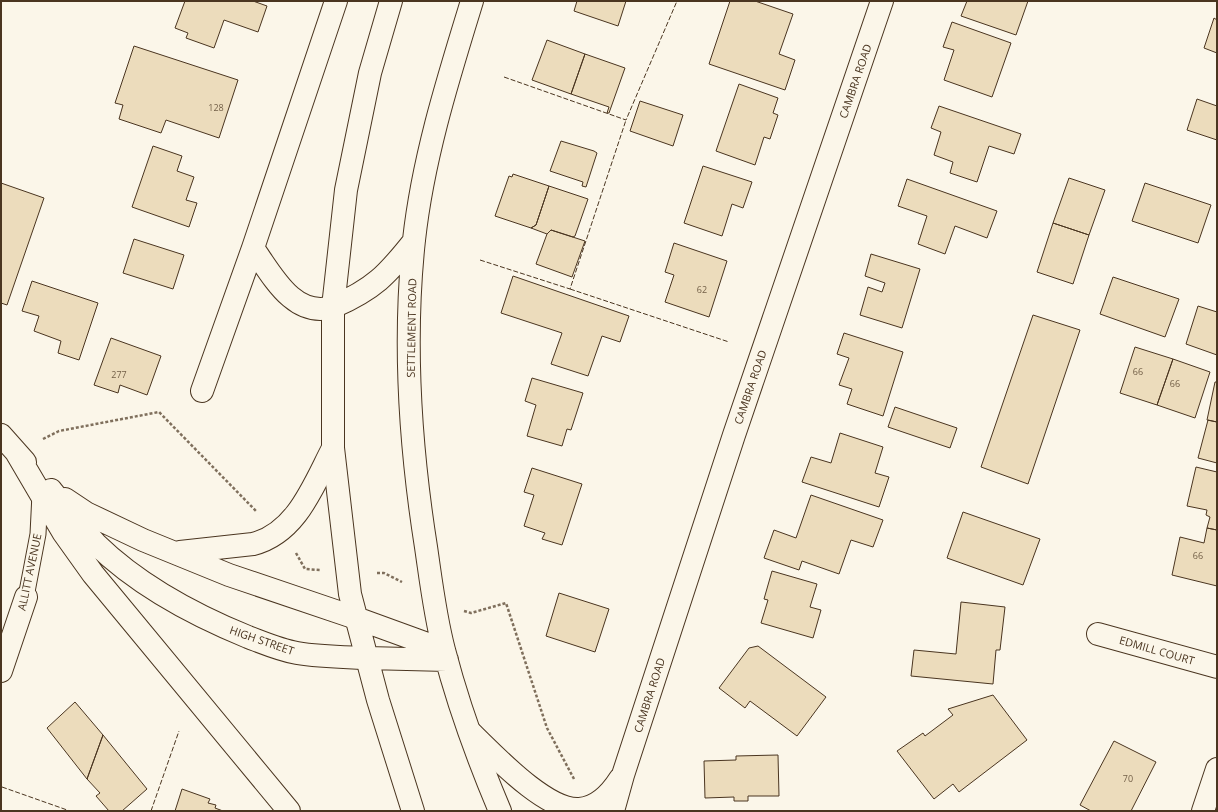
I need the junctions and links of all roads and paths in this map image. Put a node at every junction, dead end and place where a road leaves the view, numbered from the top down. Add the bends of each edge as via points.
1 (336, 1) edge
2 (391, 1) edge
3 (472, 1) edge
4 (882, 1) edge
5 (414, 241) junction
6 (253, 248) junction
7 (333, 307) junction
8 (202, 391) dead end
9 (1, 435) edge
10 (333, 448) junction
11 (44, 490) junction
12 (176, 552) junction
13 (26, 597) joint
14 (356, 618) junction
15 (1098, 634) dead end
16 (446, 655) junction
17 (367, 658) junction
18 (1217, 667) edge
19 (1, 671) edge
20 (471, 733) junction
21 (1217, 769) edge
22 (623, 775) junction
23 (289, 811) edge
24 (413, 811) edge
25 (500, 811) edge
26 (613, 811) edge
27 (1203, 811) edge

1 - 6 main road
2 - 7 main road via 356,133 346,190
3 - 5 main road, SETTLEMENT ROAD via 434,128
4 - 22 main road, CAMBRA ROAD via 734,435
5 - 7 main road via 382,279 356,297
5 - 16 main road, SETTLEMENT ROAD via 409,334 412,429 433,598
6 - 7 main road via 286,293 295,301 317,310
6 - 8 main road
7 - 10 main road
9 - 11 main road, HIGH STREET
10 - 12 main road via 302,505 278,534 254,544
10 - 14 main road via 346,572
11 - 12 main road, HIGH STREET via 106,523
11 - 13 lane, ALLITT AVENUE
11 - 17 main road, HIGH STREET via 112,558 149,585 196,613 224,627 287,651 316,656
11 - 23 main road, HIGH STREET via 63,532 93,574
12 - 14 main road, HIGH STREET via 236,577
13 - 19 main road, ALLITT AVENUE
14 - 16 main road, HIGH STREET
14 - 17 main road
15 - 18 main road, EDMILL COURT
16 - 17 main road, HIGH STREET
16 - 20 main road
17 - 24 main road
20 - 22 main road, CAMBRA ROAD via 509,770 549,800 566,807 579,809 596,804 608,795
20 - 25 main road
21 - 27 main road
22 - 26 main road, CAMBRA ROAD

